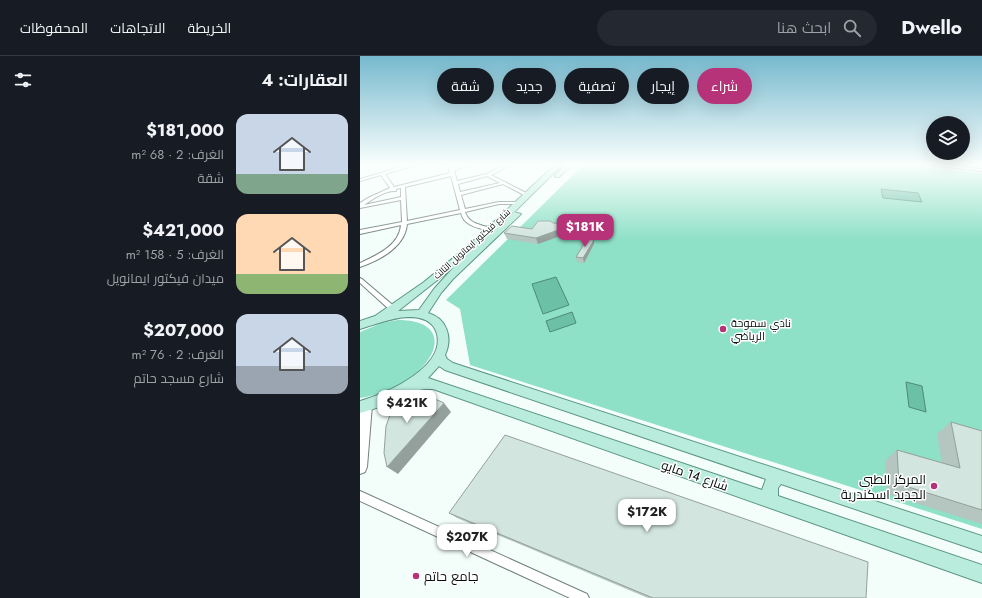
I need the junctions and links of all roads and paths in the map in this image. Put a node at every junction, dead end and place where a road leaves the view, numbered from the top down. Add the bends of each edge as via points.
1 (403, 189) edge
2 (457, 189) edge
3 (478, 189) edge
4 (518, 189) edge
5 (533, 189) edge
6 (543, 189) edge
7 (394, 190) edge
8 (458, 194) junction
9 (528, 194) junction
10 (404, 198) junction
11 (519, 203) junction
12 (360, 206) edge
13 (461, 211) junction
14 (405, 223) junction
15 (490, 229) junction
16 (360, 232) edge
17 (360, 265) edge
18 (360, 280) edge
19 (414, 294) junction
20 (432, 298) junction
21 (393, 309) junction
22 (422, 315) junction
23 (379, 318) junction
24 (360, 325) edge
25 (438, 355) junction
26 (408, 386) junction
27 (363, 406) edge
28 (360, 467) edge
29 (778, 477) junction
30 (360, 496) edge
31 (772, 502) junction
32 (982, 544) edge
33 (982, 574) edge
34 (583, 598) edge

1 - 10 street
2 - 8 street
3 - 8 street
4 - 9 street
5 - 9 main road, شارع فيكتور ايمانويل الثالث
6 - 20 main road, شارع فيكتور ايمانويل الثالث via 444,283
7 - 12 street via 372,198
8 - 13 street
9 - 11 main road, شارع فيكتور ايمانويل الثالث
10 - 12 street
10 - 14 street
11 - 13 street via 502,202
11 - 15 main road, شارع فيكتور ايمانويل الثالث
13 - 14 street
13 - 15 street via 469,222
14 - 16 street
14 - 17 street via 405,230 398,242
15 - 19 main road, شارع فيكتور ايمانويل الثالث
18 - 21 street
19 - 20 main road via 421,298
19 - 21 main road, شارع فيكتور ايمانويل الثالث
20 - 22 main road, شارع فيكتور ايمانويل الثالث
21 - 23 main road, شارع فيكتور ايمانويل الثالث
22 - 23 main road via 398,314
22 - 25 main road via 440,326 443,336
23 - 24 main road
25 - 26 main road via 429,368
25 - 29 main road, شارع 14 مايو via 449,367
26 - 27 main road via 388,398
26 - 31 main road, شارع 14 مايو via 433,384
27 - 28 main road
29 - 31 main road via 771,484
29 - 32 main road, شارع 14 مايو
30 - 34 street
31 - 33 main road, شارع 14 مايو

